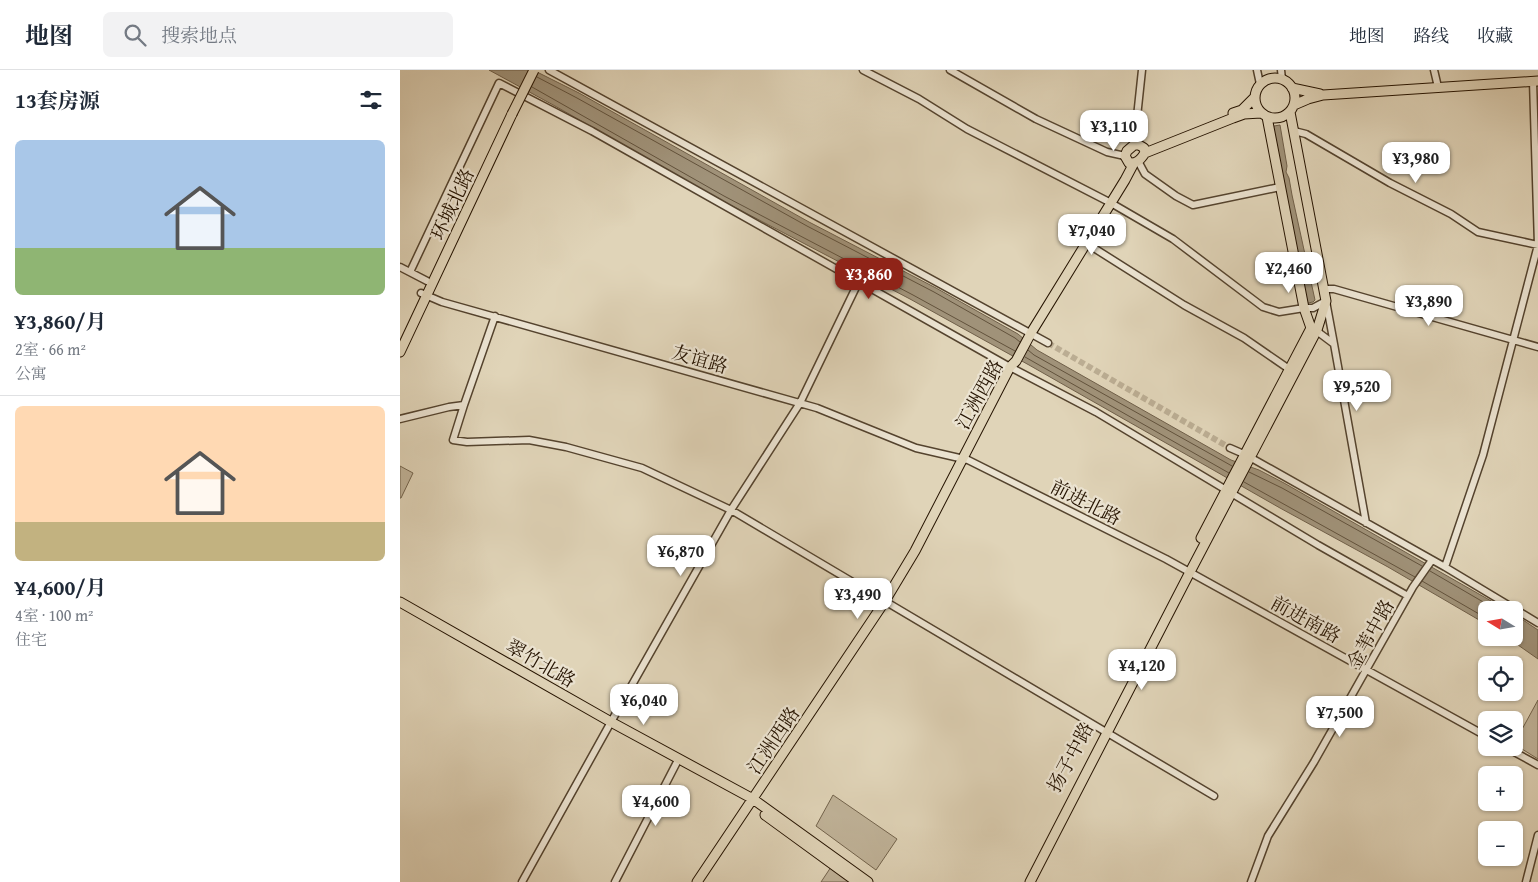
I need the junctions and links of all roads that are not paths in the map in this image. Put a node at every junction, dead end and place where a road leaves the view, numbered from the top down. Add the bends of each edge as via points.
1 (528, 70) edge
2 (534, 70) edge
3 (549, 70) edge
4 (864, 70) edge
5 (950, 70) edge
6 (1142, 70) edge
7 (1257, 70) edge
8 (1434, 70) edge
9 (1281, 75) edge
10 (1536, 81) edge
11 (1260, 84) junction
12 (1438, 87) junction
13 (1292, 88) junction
14 (1323, 95) junction
15 (1254, 97) junction
16 (1292, 108) junction
17 (510, 113) junction
18 (1264, 115) junction
19 (1294, 130) junction
20 (1134, 145) junction
21 (1144, 151) junction
22 (1125, 156) junction
23 (1136, 162) junction
24 (1280, 187) junction
25 (1111, 203) junction
26 (1086, 243) junction
27 (1538, 245) edge
28 (400, 267) edge
29 (410, 272) junction
30 (427, 281) junction
31 (858, 283) junction
32 (1324, 289) junction
33 (424, 295) junction
34 (1326, 301) junction
35 (1304, 308) junction
36 (495, 316) junction
37 (1314, 329) junction
38 (1030, 336) junction
39 (400, 340) edge
40 (1514, 340) junction
41 (1048, 343) tunnel mouth
42 (1334, 344) junction
43 (1538, 346) edge
44 (400, 352) edge
45 (1013, 366) junction
46 (1290, 369) junction
47 (800, 403) junction
48 (464, 405) junction
49 (400, 419) edge
50 (1230, 448) tunnel mouth
51 (966, 459) junction
52 (1247, 459) junction
53 (1231, 490) junction
54 (731, 510) junction
55 (1366, 523) junction
56 (1430, 561) junction
57 (1445, 567) junction
58 (1187, 570) junction
59 (1408, 596) junction
60 (400, 602) edge
61 (888, 602) junction
62 (400, 608) edge
63 (1538, 623) edge
64 (1368, 670) junction
65 (610, 723) junction
66 (1104, 732) junction
67 (1478, 732) edge
68 (1521, 756) edge
69 (677, 762) junction
70 (1538, 766) edge
71 (1214, 796) dead end
72 (754, 803) junction
73 (1538, 835) edge
74 (522, 882) edge
75 (615, 882) edge
76 (697, 882) edge
77 (704, 882) edge
78 (857, 882) edge
79 (868, 882) edge
80 (1024, 882) edge
81 (1030, 882) edge
82 (1251, 882) edge
83 (1526, 882) edge

1 - 17 main road, 环城北路
2 - 17 main road, 环城北路, bridge
3 - 38 street
4 - 25 street
5 - 22 street via 1036,119 1107,152
6 - 20 street
7 - 11 street
8 - 12 street
9 - 11 main road
9 - 13 main road
10 - 12 main road
10 - 27 street
11 - 15 main road
12 - 14 main road
13 - 14 main road
13 - 16 main road via 1295,96
14 - 16 main road
15 - 18 main road via 1256,106
15 - 21 main road via 1242,110
16 - 18 main road via 1280,118
16 - 19 main road
17 - 30 main road, 环城北路
17 - 33 main road, 环城北路
18 - 21 main road via 1244,114
18 - 24 main road
19 - 27 street via 1451,214 1478,232
19 - 32 main road
20 - 21 main road via 1139,145
20 - 22 main road
21 - 23 main road
22 - 23 main road via 1129,163
23 - 24 street via 1145,174 1193,205
23 - 25 main road, 江洲西路
24 - 35 main road
25 - 26 main road, 江洲西路
25 - 35 street via 1173,239 1264,307 1279,312
26 - 38 main road, 江洲西路
26 - 46 street
27 - 40 street
28 - 29 street
29 - 30 street
29 - 31 street via 499,83 592,130
30 - 33 main road, 环城北路
31 - 45 street
31 - 47 street
32 - 34 main road
32 - 40 street via 1334,289
33 - 36 street, 友谊路
33 - 39 main road, 环城北路
33 - 44 main road, 环城北路
34 - 35 street via 1313,308
34 - 37 main road
34 - 42 street
35 - 37 main road
36 - 47 street, 友谊路
36 - 48 street
37 - 42 street
37 - 46 main road
37 - 52 main road
38 - 41 street
38 - 45 main road, 江洲西路
40 - 43 street
40 - 57 street via 1483,455
42 - 55 street
45 - 51 main road, 江洲西路
45 - 53 street
46 - 52 main road
47 - 51 street, 友谊路 via 916,448
47 - 54 street
48 - 49 street
48 - 54 street via 453,440 529,440 566,447 642,468
50 - 52 street
51 - 58 street, 前进北路
51 - 61 main road, 江洲西路 via 920,553
52 - 53 main road, 扬子中路
52 - 55 street
53 - 58 main road, 扬子中路
53 - 59 street
54 - 61 street
54 - 65 street
55 - 56 street
56 - 57 street
56 - 59 street, 金苇中路
57 - 63 street
58 - 64 street, 前进南路
58 - 66 main road, 扬子中路
59 - 64 street, 金苇中路
60 - 65 main road, 翠竹北路
61 - 66 street
61 - 72 main road, 江洲西路
62 - 65 main road, 翠竹北路
64 - 67 street, 前进南路
64 - 82 street, 金苇中路 via 1268,836
65 - 69 main road, 翠竹北路
65 - 72 main road, 翠竹北路
65 - 74 street
66 - 71 street
66 - 80 main road, 扬子中路
66 - 81 main road, 扬子中路
68 - 70 street
69 - 72 main road, 翠竹北路
69 - 75 street
72 - 76 main road, 江洲西路
72 - 77 main road, 江洲西路
72 - 78 main road, 翠竹北路
72 - 79 main road, 翠竹北路
73 - 83 street

